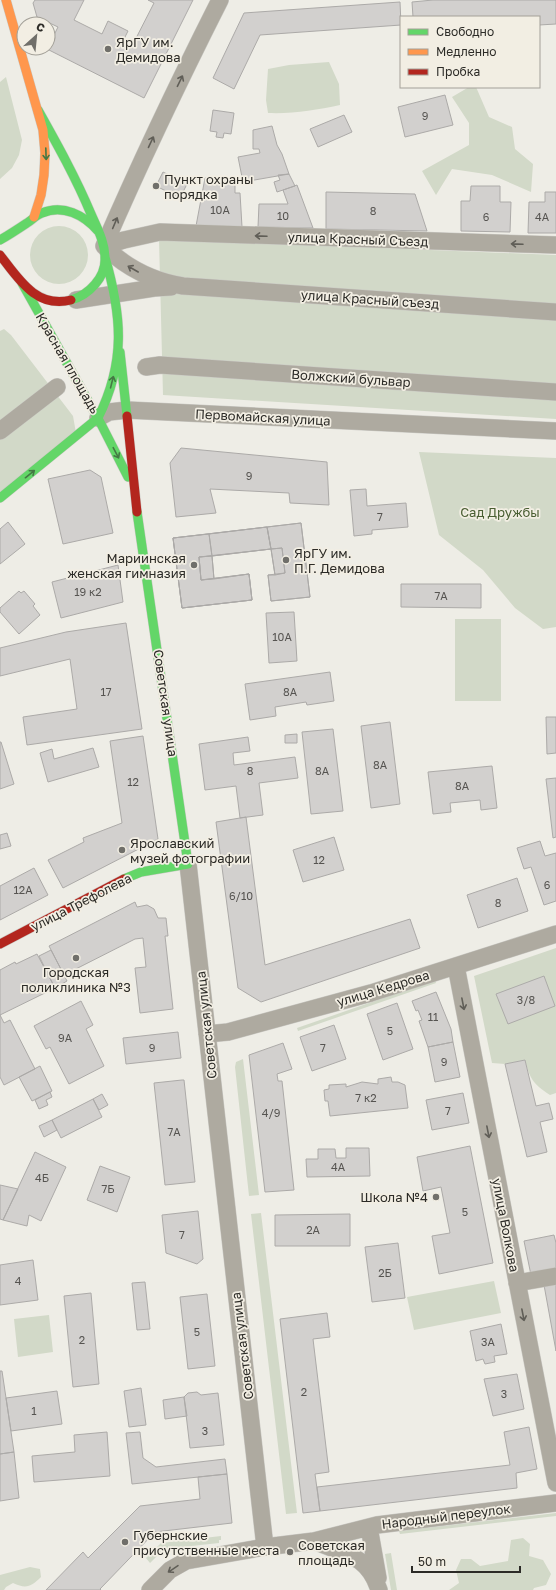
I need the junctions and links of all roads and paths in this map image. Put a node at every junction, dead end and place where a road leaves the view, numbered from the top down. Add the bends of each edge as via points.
1 (6, 0) edge
2 (220, 0) edge
3 (38, 110) junction
4 (28, 222) junction
5 (6, 224) dead end
6 (0, 240) edge
7 (16, 242) dead end
8 (103, 245) junction
9 (556, 245) edge
10 (0, 255) edge
11 (13, 257) dead end
12 (20, 280) junction
13 (183, 286) junction
14 (114, 294) junction
15 (72, 300) junction
16 (556, 312) edge
17 (119, 341) junction
18 (146, 367) dead end
19 (57, 387) dead end
20 (556, 392) edge
21 (126, 410) junction
22 (98, 418) junction
23 (556, 431) edge
24 (0, 432) edge
25 (0, 498) edge
26 (136, 503) junction
27 (188, 864) junction
28 (556, 934) edge
29 (0, 944) edge
30 (456, 966) junction
31 (207, 1034) junction
32 (556, 1276) edge
33 (517, 1283) junction
34 (556, 1484) edge
35 (556, 1503) edge
36 (369, 1527) junction
37 (314, 1541) junction
38 (265, 1548) junction
39 (150, 1590) edge
40 (380, 1590) edge

1 - 3 street
8 -> 2 street, Красная площадь
3 -> 4 street via 44,130 46,162 43,186
3 - 8 street, Красная площадь via 85,197
4 - 5 street
4 - 6 street, Красная площадь
4 - 7 street
4 - 8 street, Красная площадь via 53,210 72,212 88,219
9 -> 8 street, улица Красный Съезд via 160,232
13 -> 8 street, Красная площадь via 166,284 144,275 122,262
8 - 14 street, Красная площадь
8 - 15 street, Красная площадь via 103,272 96,284 85,294
10 - 12 street, Красная площадь
11 - 12 street, Красная площадь
12 - 15 street, Красная площадь via 31,292 46,300
12 - 22 street, Красная площадь
13 - 14 street, Красная площадь
13 - 16 street, улица Красный съезд
14 - 15 street, Красная площадь
14 - 17 street, Красная площадь
17 - 21 street, Советская улица
22 -> 17 street, Красная площадь via 108,398
18 - 20 street, Волжский бульвар via 160,365
19 - 24 street
21 - 22 street, Первомайская улица via 109,412
21 - 23 street, Первомайская улица
21 - 26 street, Советская улица
25 -> 22 street, Первомайская улица
22 -> 26 street, Советская улица via 121,462
26 - 27 street, Советская улица
27 - 29 street, улица Трефолева via 132,875
27 - 31 street, Советская улица
28 - 30 street, улица Кедрова
30 - 31 street, улица Кедрова via 371,993 228,1032
30 -> 33 street, улица Волкова
31 - 38 street, Советская улица
32 - 33 street
33 -> 34 street, улица Волкова
35 - 36 street, Народный переулок
36 - 37 street, Народный переулок
36 - 40 street
37 - 38 street
37 - 40 street via 345,1552 361,1561 373,1574
38 -> 39 street via 186,1561 170,1570

